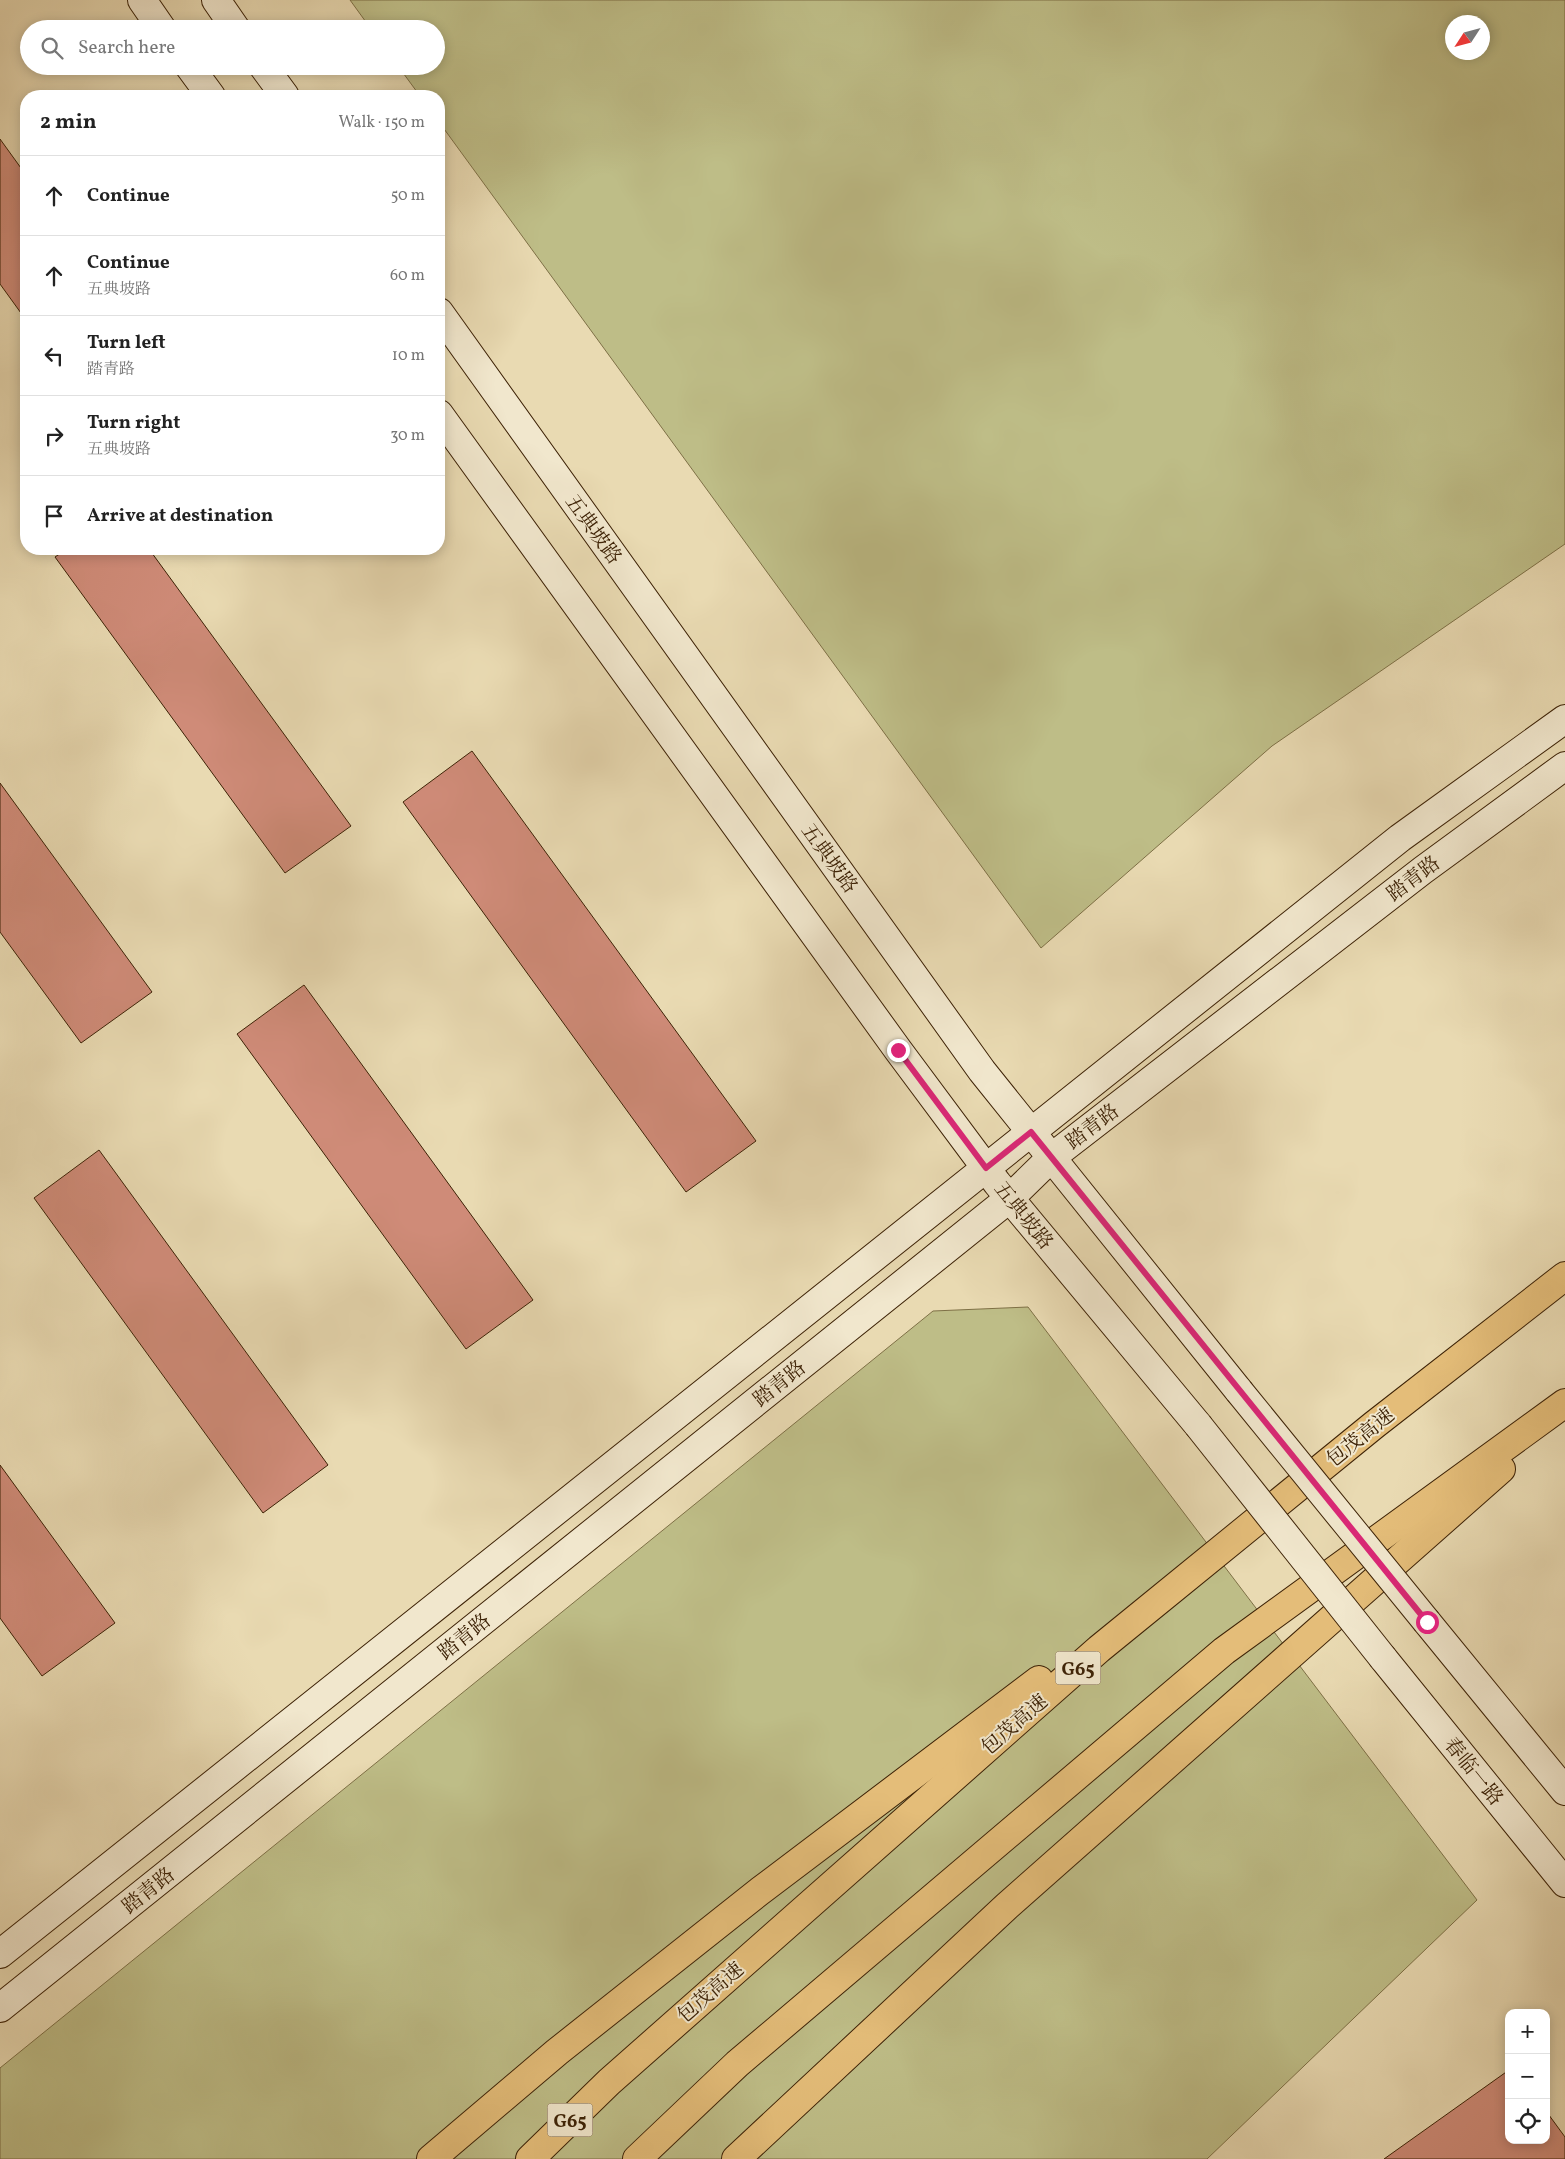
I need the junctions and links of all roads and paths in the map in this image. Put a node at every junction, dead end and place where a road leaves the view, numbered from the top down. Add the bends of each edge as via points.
1 (142, 0) edge
2 (216, 0) edge
3 (156, 20) edge
4 (230, 20) edge
5 (196, 75) edge
6 (269, 75) edge
7 (207, 90) edge
8 (280, 90) edge
9 (445, 320) edge
10 (445, 422) edge
11 (1565, 719) edge
12 (1565, 766) edge
13 (1031, 1132) junction
14 (1052, 1157) junction
15 (986, 1168) junction
16 (1010, 1198) junction
17 (1565, 1276) edge
18 (1565, 1403) edge
19 (1565, 1412) edge
20 (1336, 1456) junction
21 (1383, 1658) joint
22 (1565, 1792) edge
23 (1565, 1883) edge
24 (0, 1954) edge
25 (0, 2008) edge
26 (431, 2159) edge
27 (530, 2159) edge
28 (637, 2159) edge
29 (736, 2159) edge

1 - 3 street
2 - 4 street
5 - 7 street
6 - 8 street
9 - 13 street, 五典坡路 via 976,1063
10 - 15 street, 五典坡路
11 - 13 street, 踏青路 via 1400,838
12 - 14 street, 踏青路 via 1423,870
13 - 14 street, 五典坡路
13 - 15 street, 踏青路
14 - 16 street, 踏青路
14 - 22 street, 五典坡路, bridge
15 - 16 street, 五典坡路
15 - 24 street, 踏青路
16 - 21 street, 五典坡路, bridge via 1198,1425
16 - 25 street, 踏青路
17 - 20 highway, 包茂高速 / G65
18 - 28 highway via 1224,1651 738,2064
19 - 29 highway via 1007,1906
20 - 26 highway via 760,1891 557,2052
20 - 27 highway, 包茂高速 / G65 via 1099,1649 609,2082
21 - 23 street, 春临一路

